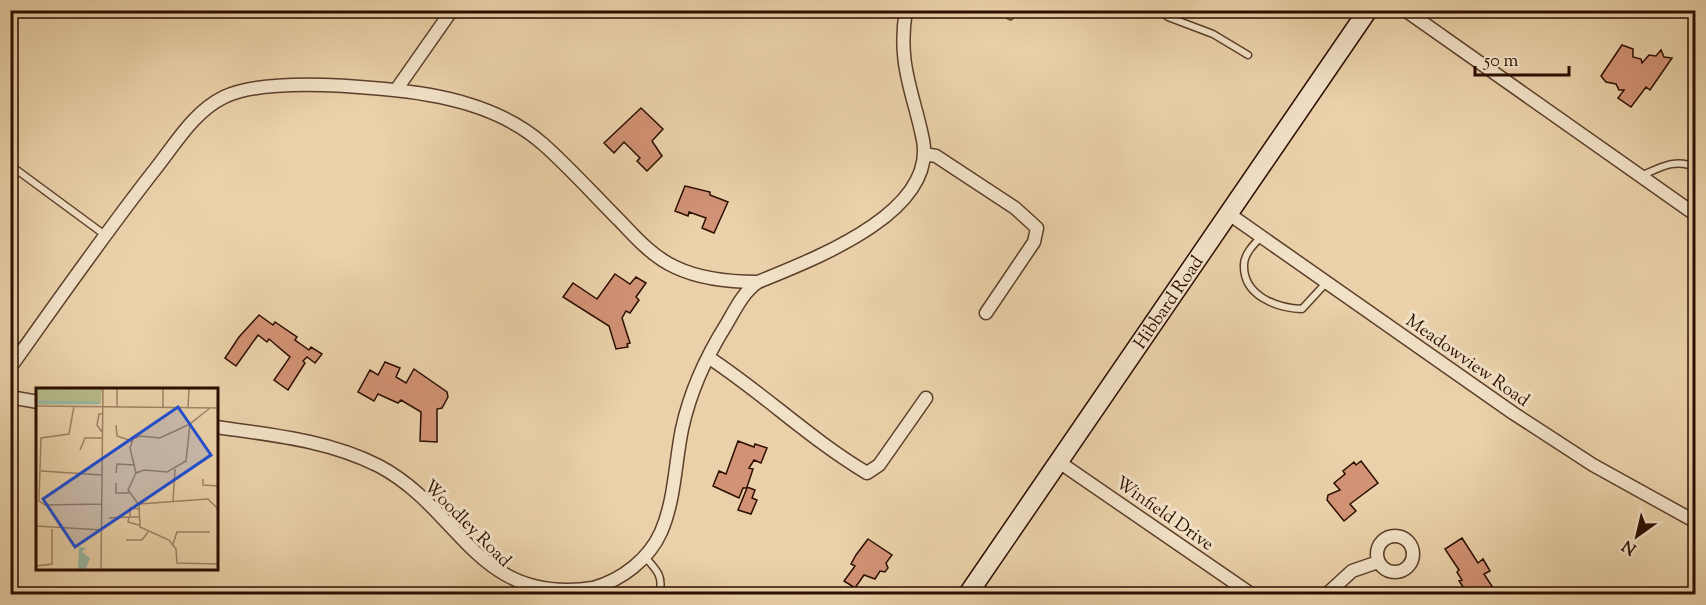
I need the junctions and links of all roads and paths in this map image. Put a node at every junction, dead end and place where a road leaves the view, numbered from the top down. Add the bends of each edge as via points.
1 (452, 10) edge
2 (906, 10) edge
3 (1002, 10) edge
4 (1015, 10) edge
5 (1159, 10) edge
6 (1368, 10) edge
7 (1405, 10) edge
8 (1248, 56) dead end
9 (396, 90) junction
10 (924, 154) junction
11 (10, 165) edge
12 (1695, 168) edge
13 (1641, 176) junction
14 (1695, 212) edge
15 (1229, 214) junction
16 (105, 235) junction
17 (1261, 237) junction
18 (758, 282) junction
19 (1326, 283) junction
20 (986, 313) dead end
21 (708, 357) junction
22 (10, 368) edge
23 (10, 397) edge
24 (926, 398) dead end
25 (36, 402) edge
26 (218, 427) edge
27 (1059, 462) junction
28 (1695, 522) edge
29 (645, 556) junction
30 (1378, 562) dead end
31 (602, 590) edge
32 (659, 594) edge
33 (968, 594) edge
34 (1251, 594) edge
35 (1327, 594) edge

1 - 9 street
2 - 10 street, Woodley Road via 905,75
3 - 4 lane via 1010,16
5 - 8 lane via 1213,34
6 - 15 street, Hibbard Road
7 - 13 street
9 - 16 street via 270,88 225,97 205,109 189,126
9 - 18 street via 461,101 517,125 543,145 648,249 673,266 711,278
10 - 18 street, Woodley Road via 919,178 911,190 871,228
10 - 20 street via 936,156 1015,208 1037,228 1034,242
11 - 16 lane
12 - 13 lane via 1687,163 1669,163
13 - 14 street
15 - 17 street, Meadowview Road
15 - 27 street, Hibbard Road
16 - 22 street
17 - 19 street, Meadowview Road
17 - 19 lane via 1249,250 1244,264 1250,284 1265,301 1302,309
18 - 21 street, Woodley Road via 740,301
19 - 28 street, Meadowview Road via 1561,444
21 - 24 street via 745,382 798,428 867,473 879,465
21 - 29 street, Woodley Road via 682,427 664,525
23 - 25 street
26 - 31 street, Woodley Road via 311,442 381,467 434,512 487,573 509,585 558,594
27 - 33 street, Hibbard Road
27 - 34 street, Winfield Drive
29 - 31 street, Woodley Road
29 - 32 lane via 663,582
30 - 35 street via 1352,571

